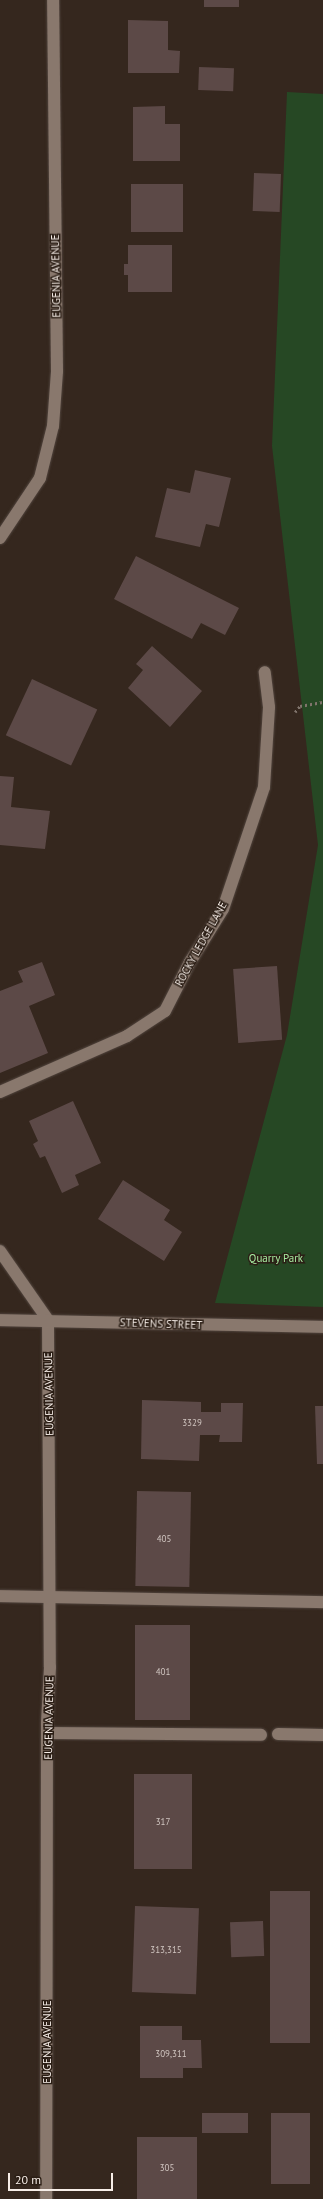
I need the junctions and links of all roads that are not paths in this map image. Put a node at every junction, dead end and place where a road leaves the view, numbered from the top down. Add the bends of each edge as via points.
1 (53, 0) edge
2 (1, 536) edge
3 (265, 672) dead end
4 (0, 1092) edge
5 (0, 1251) edge
6 (0, 1320) edge
7 (48, 1320) junction
8 (323, 1327) edge
9 (0, 1596) edge
10 (50, 1597) junction
11 (323, 1602) edge
12 (47, 1734) junction
13 (278, 1734) dead end
14 (261, 1735) dead end
15 (323, 1735) edge
16 (46, 2199) edge

1 - 2 street, EUGENIA AVENUE via 57,371 53,426 40,478
3 - 4 street, ROCKY LEDGE LANE via 269,707 264,787 224,909 190,962 165,1011 127,1036
5 - 7 street
6 - 7 street, STEVENS STREET
7 - 8 street, STEVENS STREET
7 - 10 street, EUGENIA AVENUE
9 - 10 street
10 - 11 street
10 - 12 street, EUGENIA AVENUE
12 - 14 street
12 - 16 street, EUGENIA AVENUE
13 - 15 street

